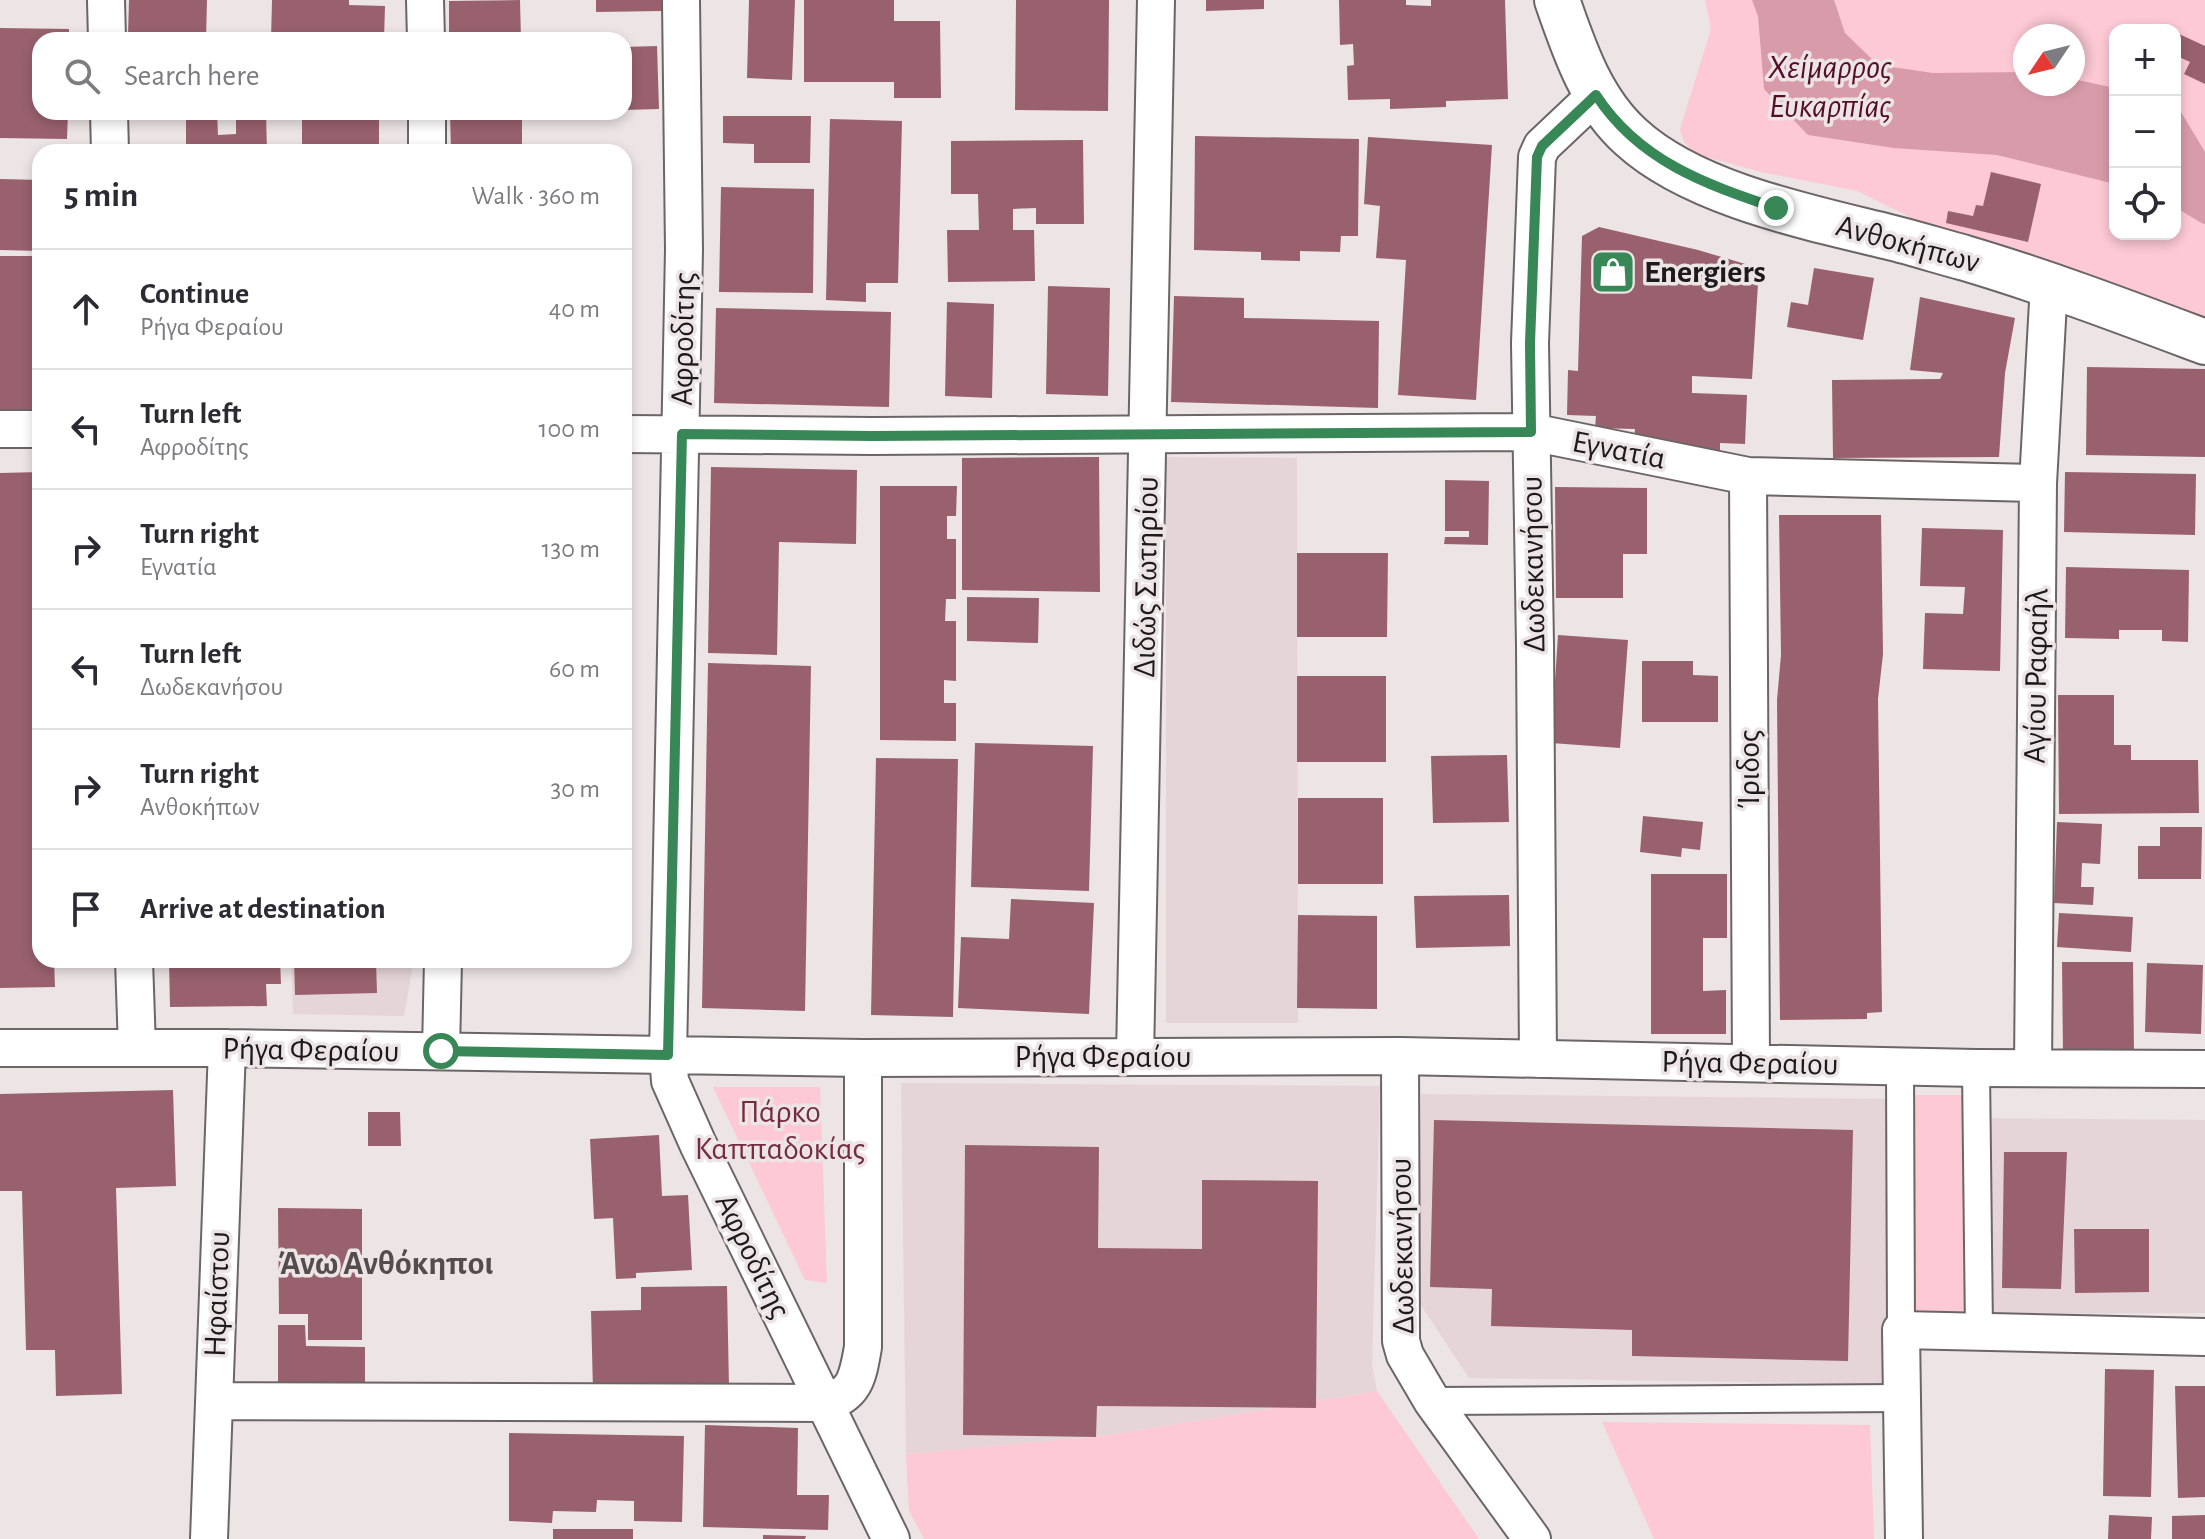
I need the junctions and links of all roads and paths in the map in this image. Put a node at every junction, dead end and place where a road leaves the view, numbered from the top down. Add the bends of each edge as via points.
1 (106, 0) edge
2 (425, 0) edge
3 (681, 0) edge
4 (1156, 0) edge
5 (1557, 0) edge
6 (107, 32) edge
7 (426, 32) edge
8 (1596, 95) junction
9 (109, 120) edge
10 (427, 120) edge
11 (110, 144) edge
12 (427, 144) edge
13 (2049, 284) junction
14 (2205, 342) edge
15 (0, 429) edge
16 (32, 429) edge
17 (1531, 432) junction
18 (632, 434) edge
19 (682, 434) junction
20 (1149, 435) junction
21 (1748, 476) junction
22 (2038, 483) junction
23 (134, 968) edge
24 (443, 968) edge
25 (0, 1048) edge
26 (137, 1048) junction
27 (227, 1048) junction
28 (441, 1051) junction
29 (668, 1055) junction
30 (1400, 1056) junction
31 (1135, 1057) junction
32 (863, 1058) junction
33 (1538, 1059) junction
34 (1751, 1062) junction
35 (1900, 1066) junction
36 (1976, 1068) junction
37 (2033, 1068) junction
38 (2205, 1069) edge
39 (1901, 1330) junction
40 (1979, 1332) junction
41 (2205, 1337) edge
42 (1902, 1398) junction
43 (214, 1401) junction
44 (1432, 1401) junction
45 (825, 1403) junction
46 (209, 1539) edge
47 (891, 1539) edge
48 (1532, 1539) edge
49 (1904, 1539) edge

1 - 6 street
2 - 7 street
3 - 19 street, Αφροδίτης
4 - 20 street, Διδώς Σωτηρίου
5 - 8 street, Ανθοκήπων
8 - 13 street, Ανθοκήπων via 1630,137 1693,177 1776,208
8 - 17 street, Δωδεκανήσου via 1537,157
9 - 11 street
10 - 12 street
13 - 14 street, Ανθοκήπων
13 - 22 street, Αγίου Ραφαήλ
15 - 16 street
17 - 20 street, Εγνατία
17 - 21 street, Εγνατία
17 - 33 street, Δωδεκανήσου
18 - 19 street, Εγνατία
19 - 20 street, Εγνατία
19 - 29 street, Αφροδίτης
20 - 31 street, Διδώς Σωτηρίου
21 - 22 street, Εγνατία
21 - 34 street, Ίριδος
22 - 37 street, Αγίου Ραφαήλ
23 - 26 street
24 - 28 street
25 - 26 street, Ρήγα Φεραίου
26 - 27 street, Ρήγα Φεραίου
27 - 28 street, Ρήγα Φεραίου
27 - 43 street, Ηφαίστου
28 - 29 street, Ρήγα Φεραίου
29 - 32 street, Ρήγα Φεραίου
29 - 45 street, Αφροδίτης via 670,1081 681,1110
30 - 31 street, Ρήγα Φεραίου
30 - 33 street, Ρήγα Φεραίου
30 - 44 street, Δωδεκανήσου via 1401,1341
31 - 32 street, Ρήγα Φεραίου
32 - 45 street via 863,1347 848,1394
33 - 34 street, Ρήγα Φεραίου
34 - 35 street, Ρήγα Φεραίου
35 - 36 street, Ρήγα Φεραίου
35 - 39 street
36 - 37 street, Ρήγα Φεραίου
36 - 40 street
37 - 38 street, Ρήγα Φεραίου
39 - 40 street
39 - 42 street
40 - 41 street
42 - 44 street
42 - 49 street
43 - 45 street
43 - 46 street, Ηφαίστου
44 - 48 street, Δωδεκανήσου
45 - 47 street, Αφροδίτης

